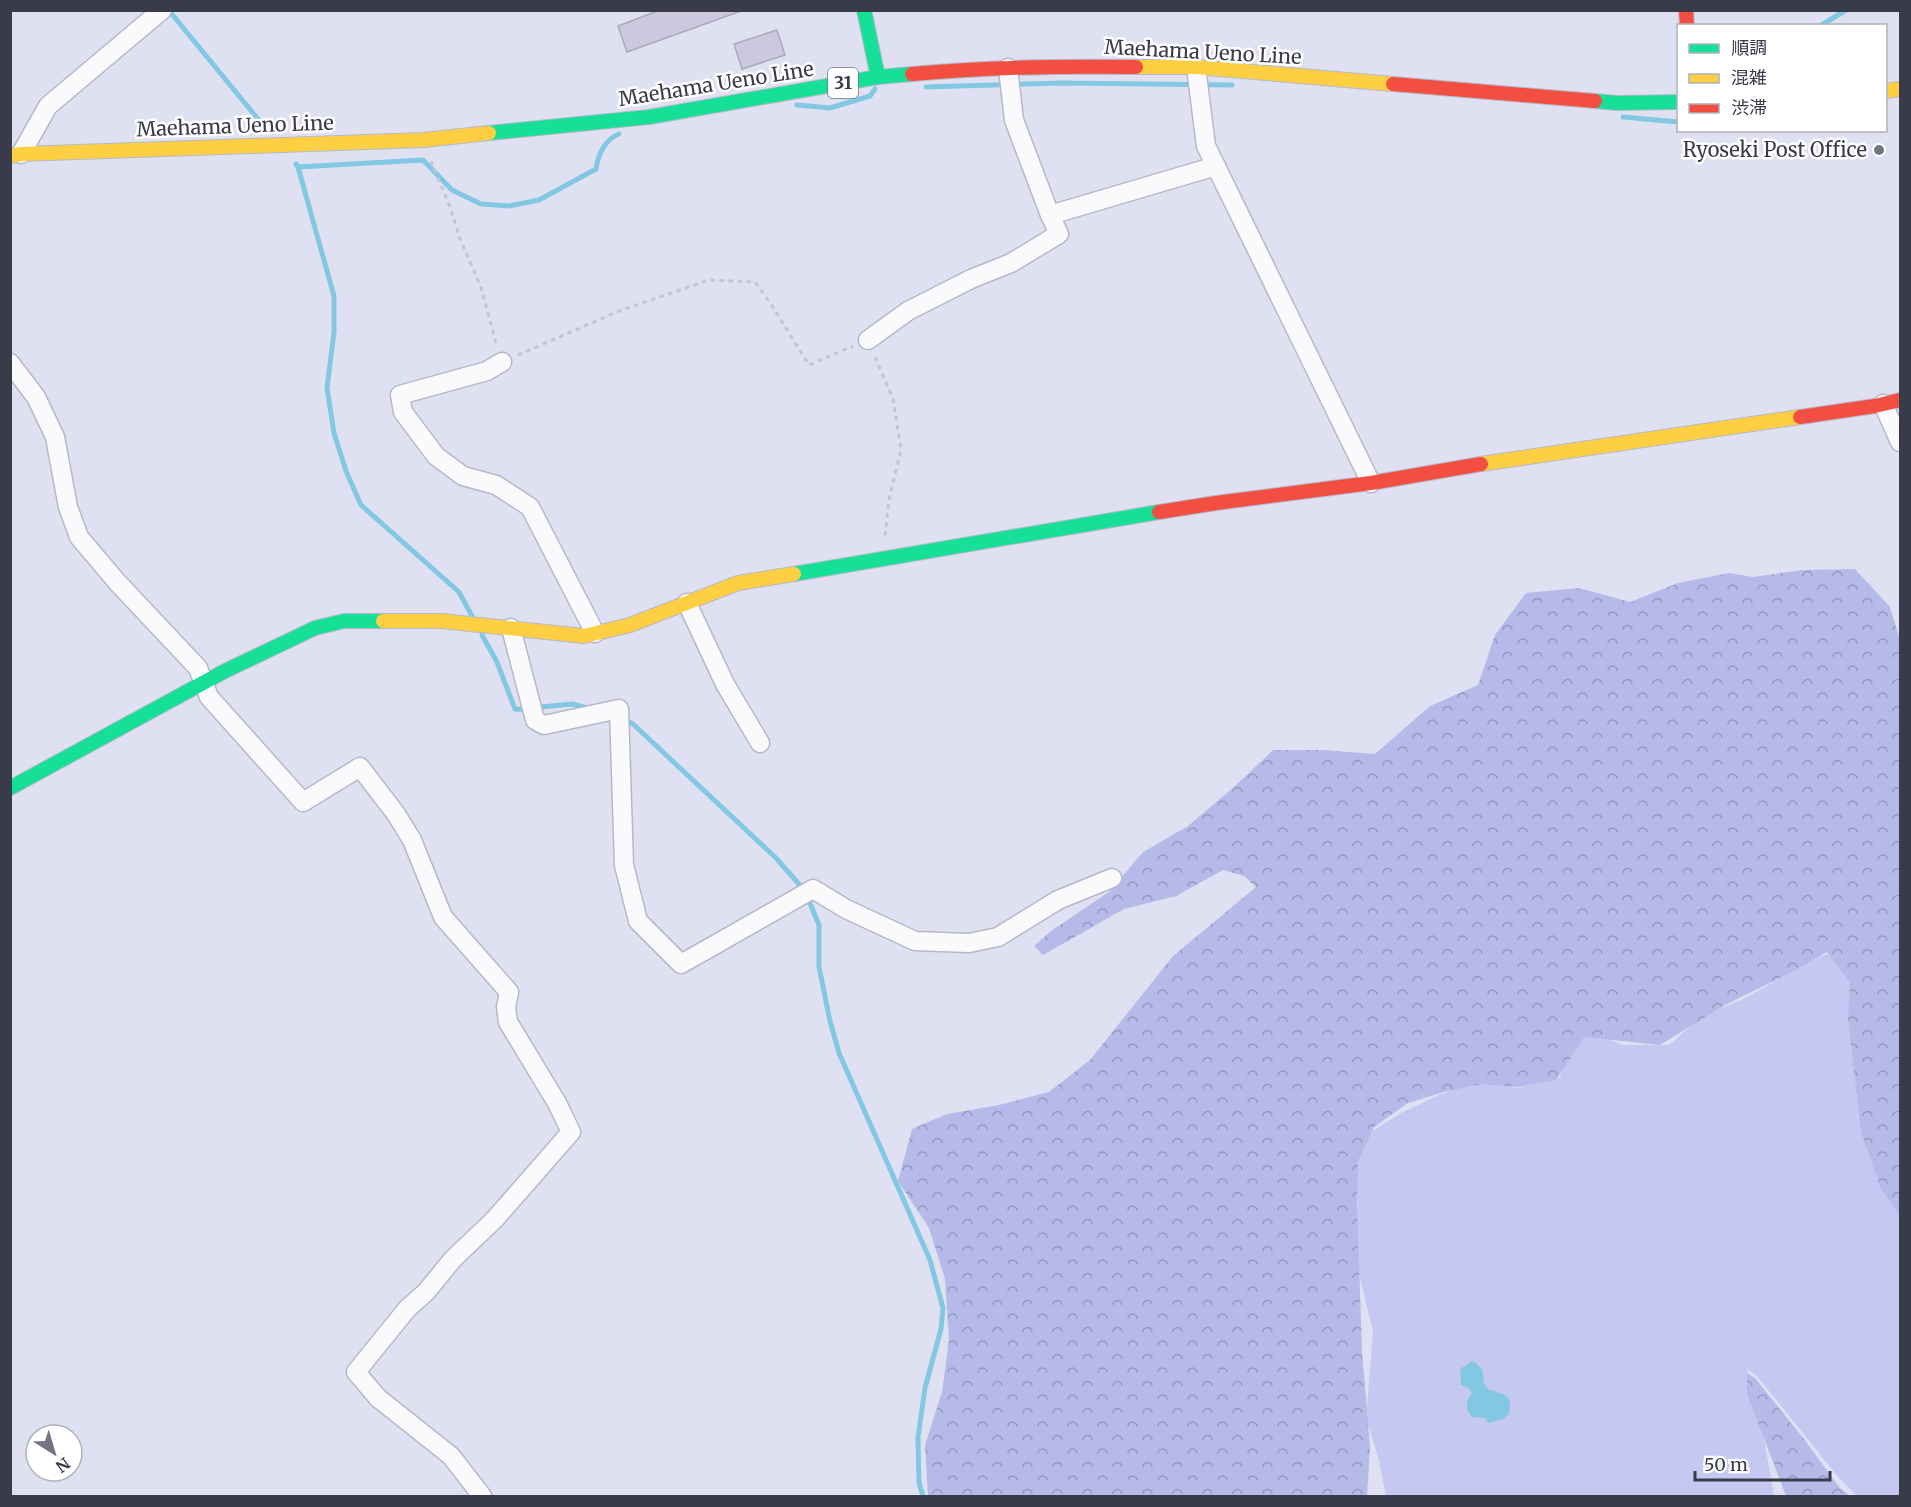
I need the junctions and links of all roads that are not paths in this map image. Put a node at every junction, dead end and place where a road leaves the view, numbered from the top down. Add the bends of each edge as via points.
1 (162, 10) edge
2 (864, 10) edge
3 (1196, 67) junction
4 (1008, 68) junction
5 (878, 77) junction
6 (1677, 102) edge
7 (16, 155) edge
8 (1216, 166) junction
9 (1050, 215) junction
10 (868, 340) road end
11 (502, 362) road end
12 (10, 363) edge
13 (1892, 402) edge
14 (1900, 442) edge
15 (1371, 483) junction
16 (687, 603) junction
17 (511, 628) junction
18 (594, 633) junction
19 (203, 682) junction
20 (760, 743) dead end
21 (10, 788) edge
22 (1112, 878) dead end
23 (482, 1497) edge

1 - 7 street via 48,106
2 - 5 street
3 - 4 street, Maehama Ueno Line / 31
3 - 6 street, Maehama Ueno Line / 31 via 1617,103
3 - 8 street via 1206,146
4 - 5 street, Maehama Ueno Line / 31
4 - 9 street via 1014,120
5 - 7 street, Maehama Ueno Line / 31 via 649,117 423,140
8 - 9 street
8 - 15 street
9 - 10 street via 1059,234 1011,263 908,311
11 - 18 street via 487,371 400,395 402,412 436,456 463,476 496,485 530,507
12 - 19 street via 36,397 55,437 68,507 79,537 198,668
13 - 14 street
13 - 15 street via 1524,456
15 - 16 street via 1216,503 738,584
16 - 18 street via 630,625
16 - 20 street via 724,684
17 - 18 street via 584,636
17 - 19 street via 442,621 344,621 315,628
17 - 22 street via 535,720 544,725 619,709 624,865 638,921 681,964 813,889 915,941 969,943 998,937 1058,900
19 - 21 street
19 - 23 street via 209,697 303,802 360,767 412,840 443,917 509,993 508,1022 571,1132 495,1219 407,1309 356,1372 378,1398 451,1456

